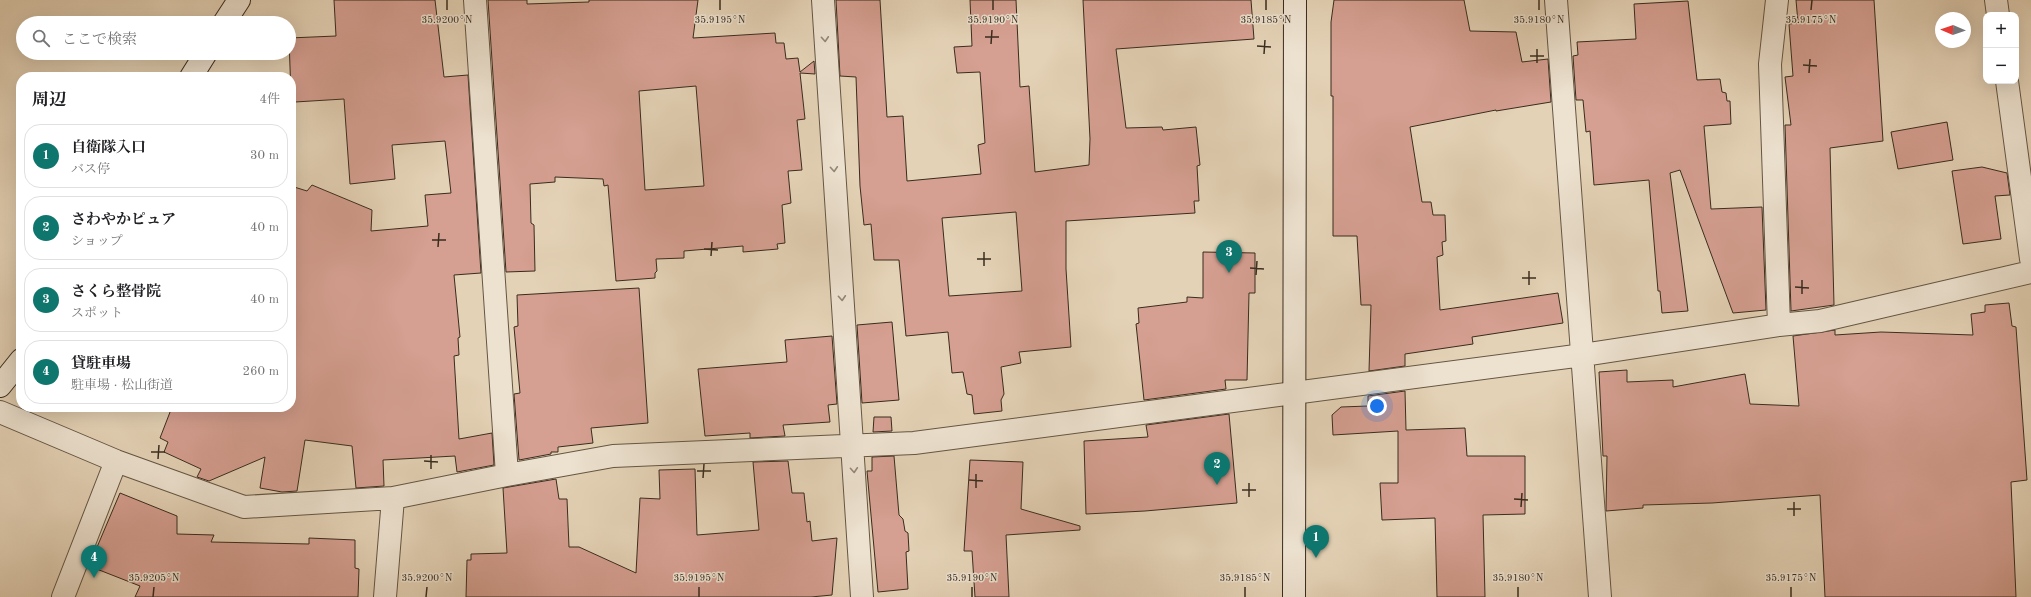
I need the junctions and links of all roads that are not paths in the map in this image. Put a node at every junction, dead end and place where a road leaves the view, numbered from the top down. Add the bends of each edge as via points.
1 (238, 0) edge
2 (475, 0) edge
3 (823, 0) edge
4 (1294, 0) edge
5 (1556, 0) edge
6 (1777, 0) edge
7 (1996, 0) edge
8 (1998, 12) edge
9 (228, 16) edge
10 (202, 60) edge
11 (194, 72) edge
12 (2007, 84) edge
13 (2031, 259) edge
14 (2031, 272) edge
15 (1779, 325) junction
16 (1583, 355) junction
17 (16, 366) edge
18 (0, 386) edge
19 (1295, 393) junction
20 (0, 412) edge
21 (852, 446) junction
22 (116, 461) junction
23 (507, 475) junction
24 (393, 498) junction
25 (64, 597) edge
26 (385, 597) edge
27 (862, 597) edge
28 (1294, 597) edge
29 (1600, 597) edge

1 - 9 street
2 - 23 street
3 -> 21 street
4 - 19 street
5 - 16 street
6 - 15 street via 1770,64
7 - 8 street
10 - 11 street
12 - 13 street
14 - 15 street via 1820,321
15 - 16 street
16 - 19 street
16 - 29 street
17 - 18 street
19 - 21 street via 914,443
19 - 28 street
20 - 22 street
21 - 23 street via 613,456
21 -> 27 street
22 - 24 street via 244,507
22 - 25 street
23 - 24 street
24 - 26 street

